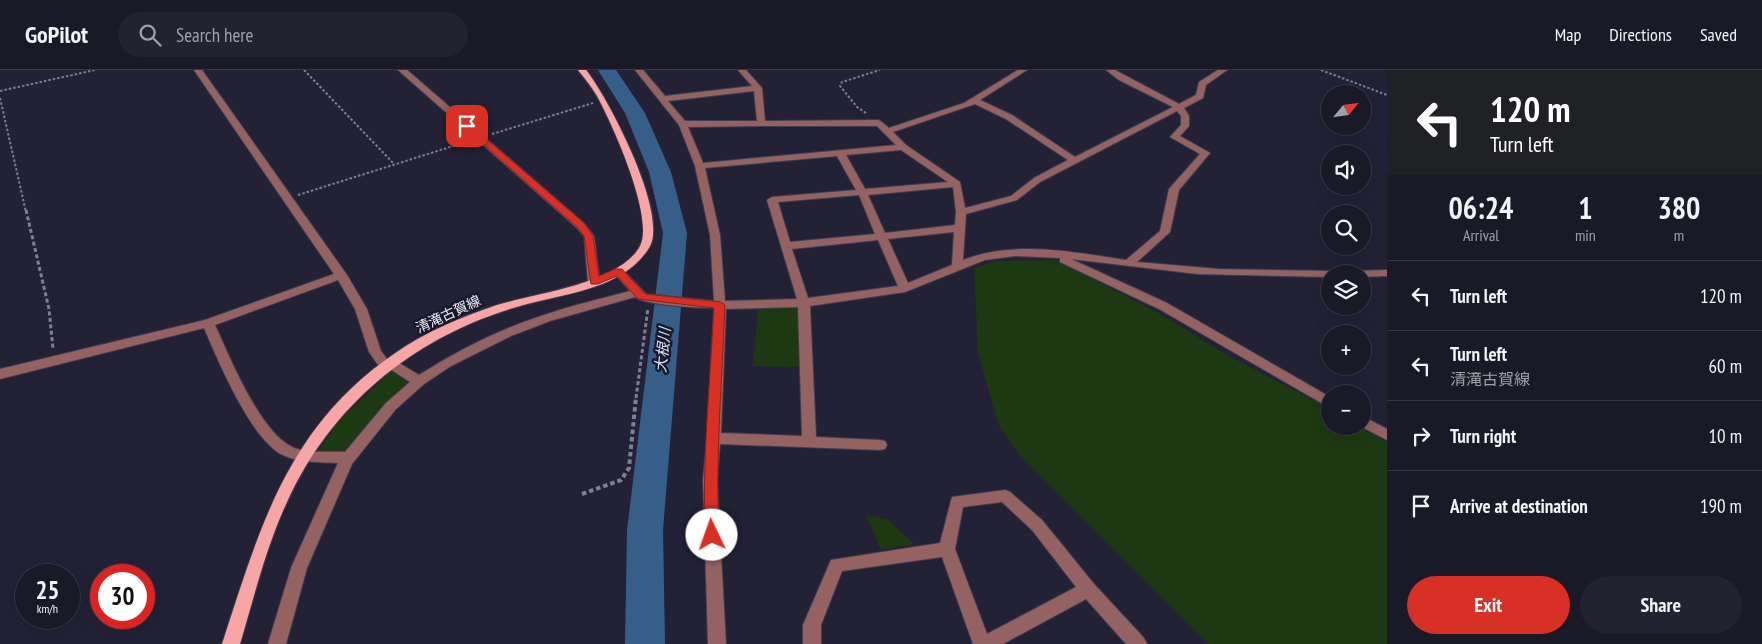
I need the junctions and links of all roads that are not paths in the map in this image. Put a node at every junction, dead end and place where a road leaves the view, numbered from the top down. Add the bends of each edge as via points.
1 (198, 70) edge
2 (402, 70) edge
3 (582, 70) edge
4 (742, 70) edge
5 (1023, 70) edge
6 (1110, 70) edge
7 (1223, 70) edge
8 (643, 71) edge
9 (758, 88) junction
10 (662, 99) junction
11 (974, 100) junction
12 (1179, 107) junction
13 (683, 124) junction
14 (761, 124) junction
15 (888, 132) junction
16 (903, 147) junction
17 (840, 153) junction
18 (1075, 161) junction
19 (700, 166) junction
20 (957, 184) junction
21 (862, 192) junction
22 (961, 212) junction
23 (960, 228) junction
24 (882, 236) junction
25 (786, 246) junction
26 (1054, 256) junction
27 (1128, 264) junction
28 (957, 266) junction
29 (619, 272) junction
30 (1371, 273) edge
31 (1387, 273) edge
32 (1321, 274) edge
33 (341, 275) junction
34 (594, 282) junction
35 (904, 288) junction
36 (646, 296) junction
37 (804, 303) junction
38 (716, 305) junction
39 (208, 323) junction
40 (388, 364) junction
41 (0, 374) edge
42 (419, 381) junction
43 (1321, 398) edge
44 (1371, 426) edge
45 (1387, 435) edge
46 (714, 438) junction
47 (809, 442) junction
48 (880, 445) dead end
49 (305, 454) junction
50 (348, 458) junction
51 (947, 549) junction
52 (1088, 588) junction
53 (231, 644) edge
54 (277, 644) edge
55 (717, 644) edge
56 (812, 644) edge
57 (982, 644) edge
58 (986, 644) edge
59 (1138, 644) edge

1 - 33 street
2 - 34 street via 580,225 589,236
3 - 29 main road, 清滝古賀線 via 604,100 645,205 649,234 646,245
4 - 9 street
5 - 11 street
6 - 12 street
7 - 12 street via 1202,84 1200,96
8 - 10 street
9 - 10 street
9 - 14 street
10 - 13 street
11 - 15 street
11 - 18 street via 1009,117
12 - 18 street
12 - 27 street via 1185,116 1185,126 1174,137 1206,153 1174,189 1165,232
13 - 14 street
13 - 19 street
14 - 15 street via 879,123
15 - 16 street
16 - 17 street
16 - 20 street
17 - 19 street
17 - 21 street
18 - 22 street via 1037,180 1014,198
19 - 38 street via 715,236
20 - 21 street
20 - 22 street
21 - 24 street
21 - 25 street via 772,200
22 - 23 street
23 - 24 street
23 - 28 street
24 - 25 street
24 - 35 street
25 - 37 street
26 - 27 street
26 - 28 street via 994,255
26 - 43 street via 1163,306
27 - 32 street via 1267,275
28 - 35 street via 937,278
29 - 34 main road, 清滝古賀線
29 - 36 street
30 - 31 street
33 - 39 street
33 - 40 street via 361,309 375,352
34 - 40 main road, 清滝古賀線 via 503,307 467,321
35 - 37 street
36 - 38 street
36 - 42 street via 546,318 453,359
37 - 38 street
37 - 47 street
38 - 46 street
39 - 41 street
39 - 49 street via 222,357 263,429 288,452
40 - 42 street
40 - 49 main road, 清滝古賀線 via 331,419
42 - 50 street via 391,406
44 - 45 street
46 - 47 street
46 - 55 street via 710,480
47 - 48 street
49 - 50 street
49 - 53 main road, 清滝古賀線 via 287,485 265,539
50 - 54 street via 299,568
51 - 52 street via 957,501 1005,496 1037,525
51 - 56 street via 836,565 812,625
51 - 57 street
52 - 58 street
52 - 59 street

